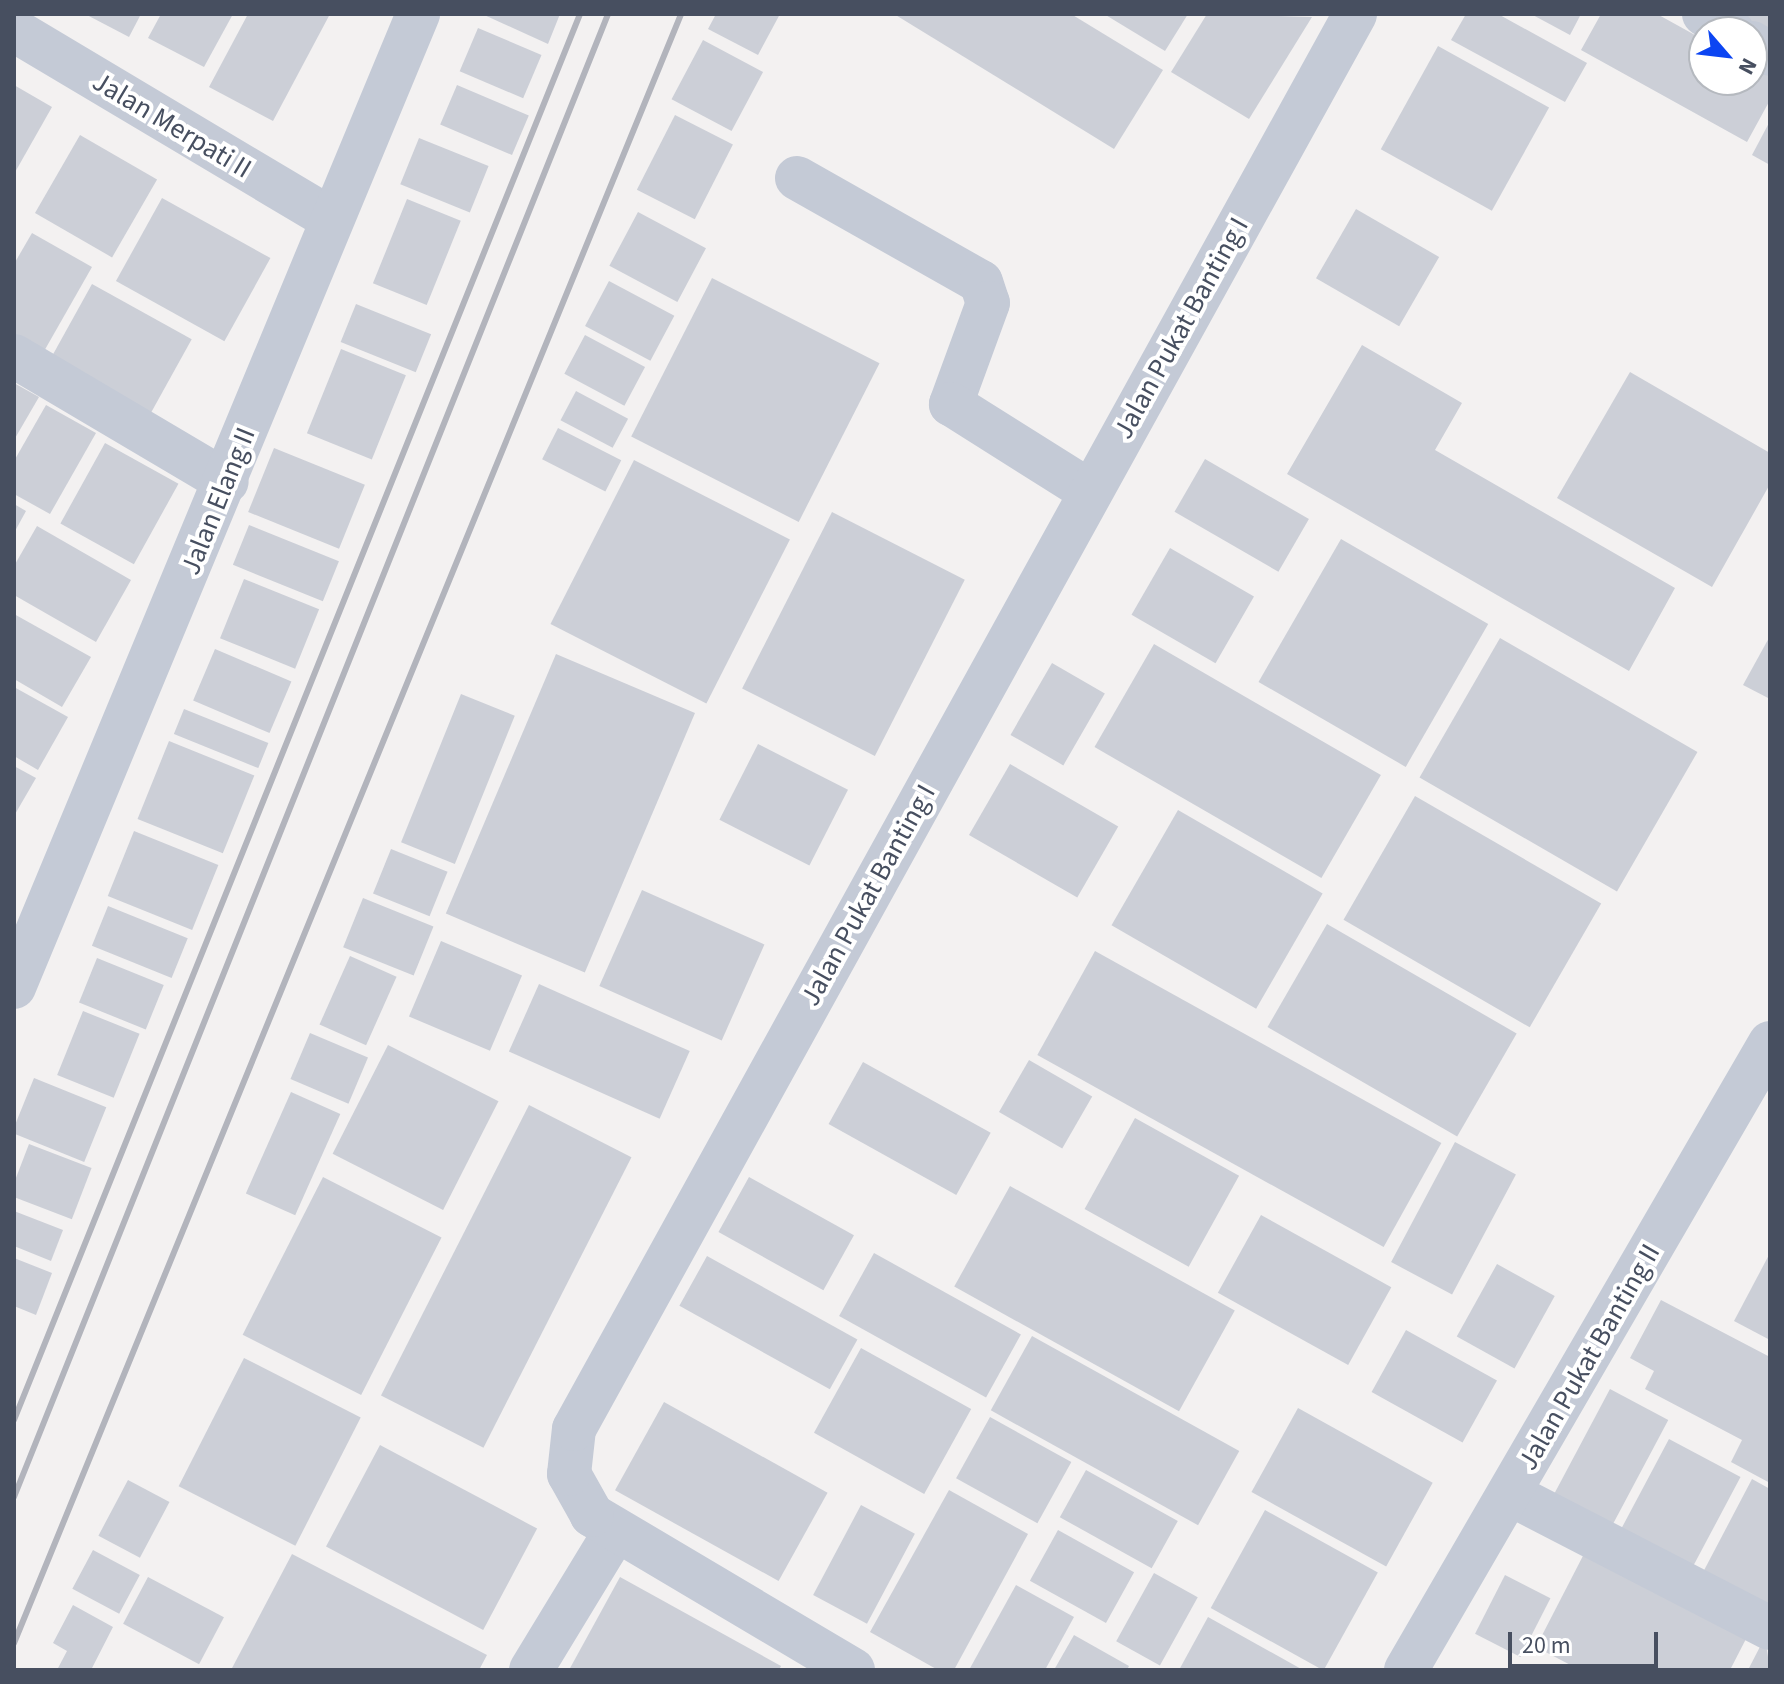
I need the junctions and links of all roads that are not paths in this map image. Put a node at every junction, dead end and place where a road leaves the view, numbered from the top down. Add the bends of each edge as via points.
1 (418, 14) edge
2 (1355, 14) edge
3 (14, 30) edge
4 (797, 178) dead end
5 (331, 219) junction
6 (14, 356) edge
7 (227, 482) junction
8 (1091, 492) junction
9 (22, 943) edge
10 (14, 987) edge
11 (1770, 1043) edge
12 (1510, 1494) junction
13 (615, 1532) junction
14 (1770, 1628) edge
15 (531, 1670) edge
16 (853, 1670) edge
17 (1406, 1670) edge

1 - 5 street, Jalan Elang II
2 - 8 street, Jalan Pukat Banting I
3 - 5 street, Jalan Merpati II
4 - 8 street via 981,282 988,303 951,404
5 - 7 street, Jalan Elang II
6 - 7 street
7 - 9 street, Jalan Elang II
8 - 13 street, Jalan Pukat Banting I via 574,1429 569,1474 576,1496
9 - 10 street, Jalan Elang II
11 - 12 street, Jalan Pukat Banting II
12 - 14 street
12 - 17 street, Jalan Pukat Banting II
13 - 15 street
13 - 16 street, Jalan Pukat Banting I

